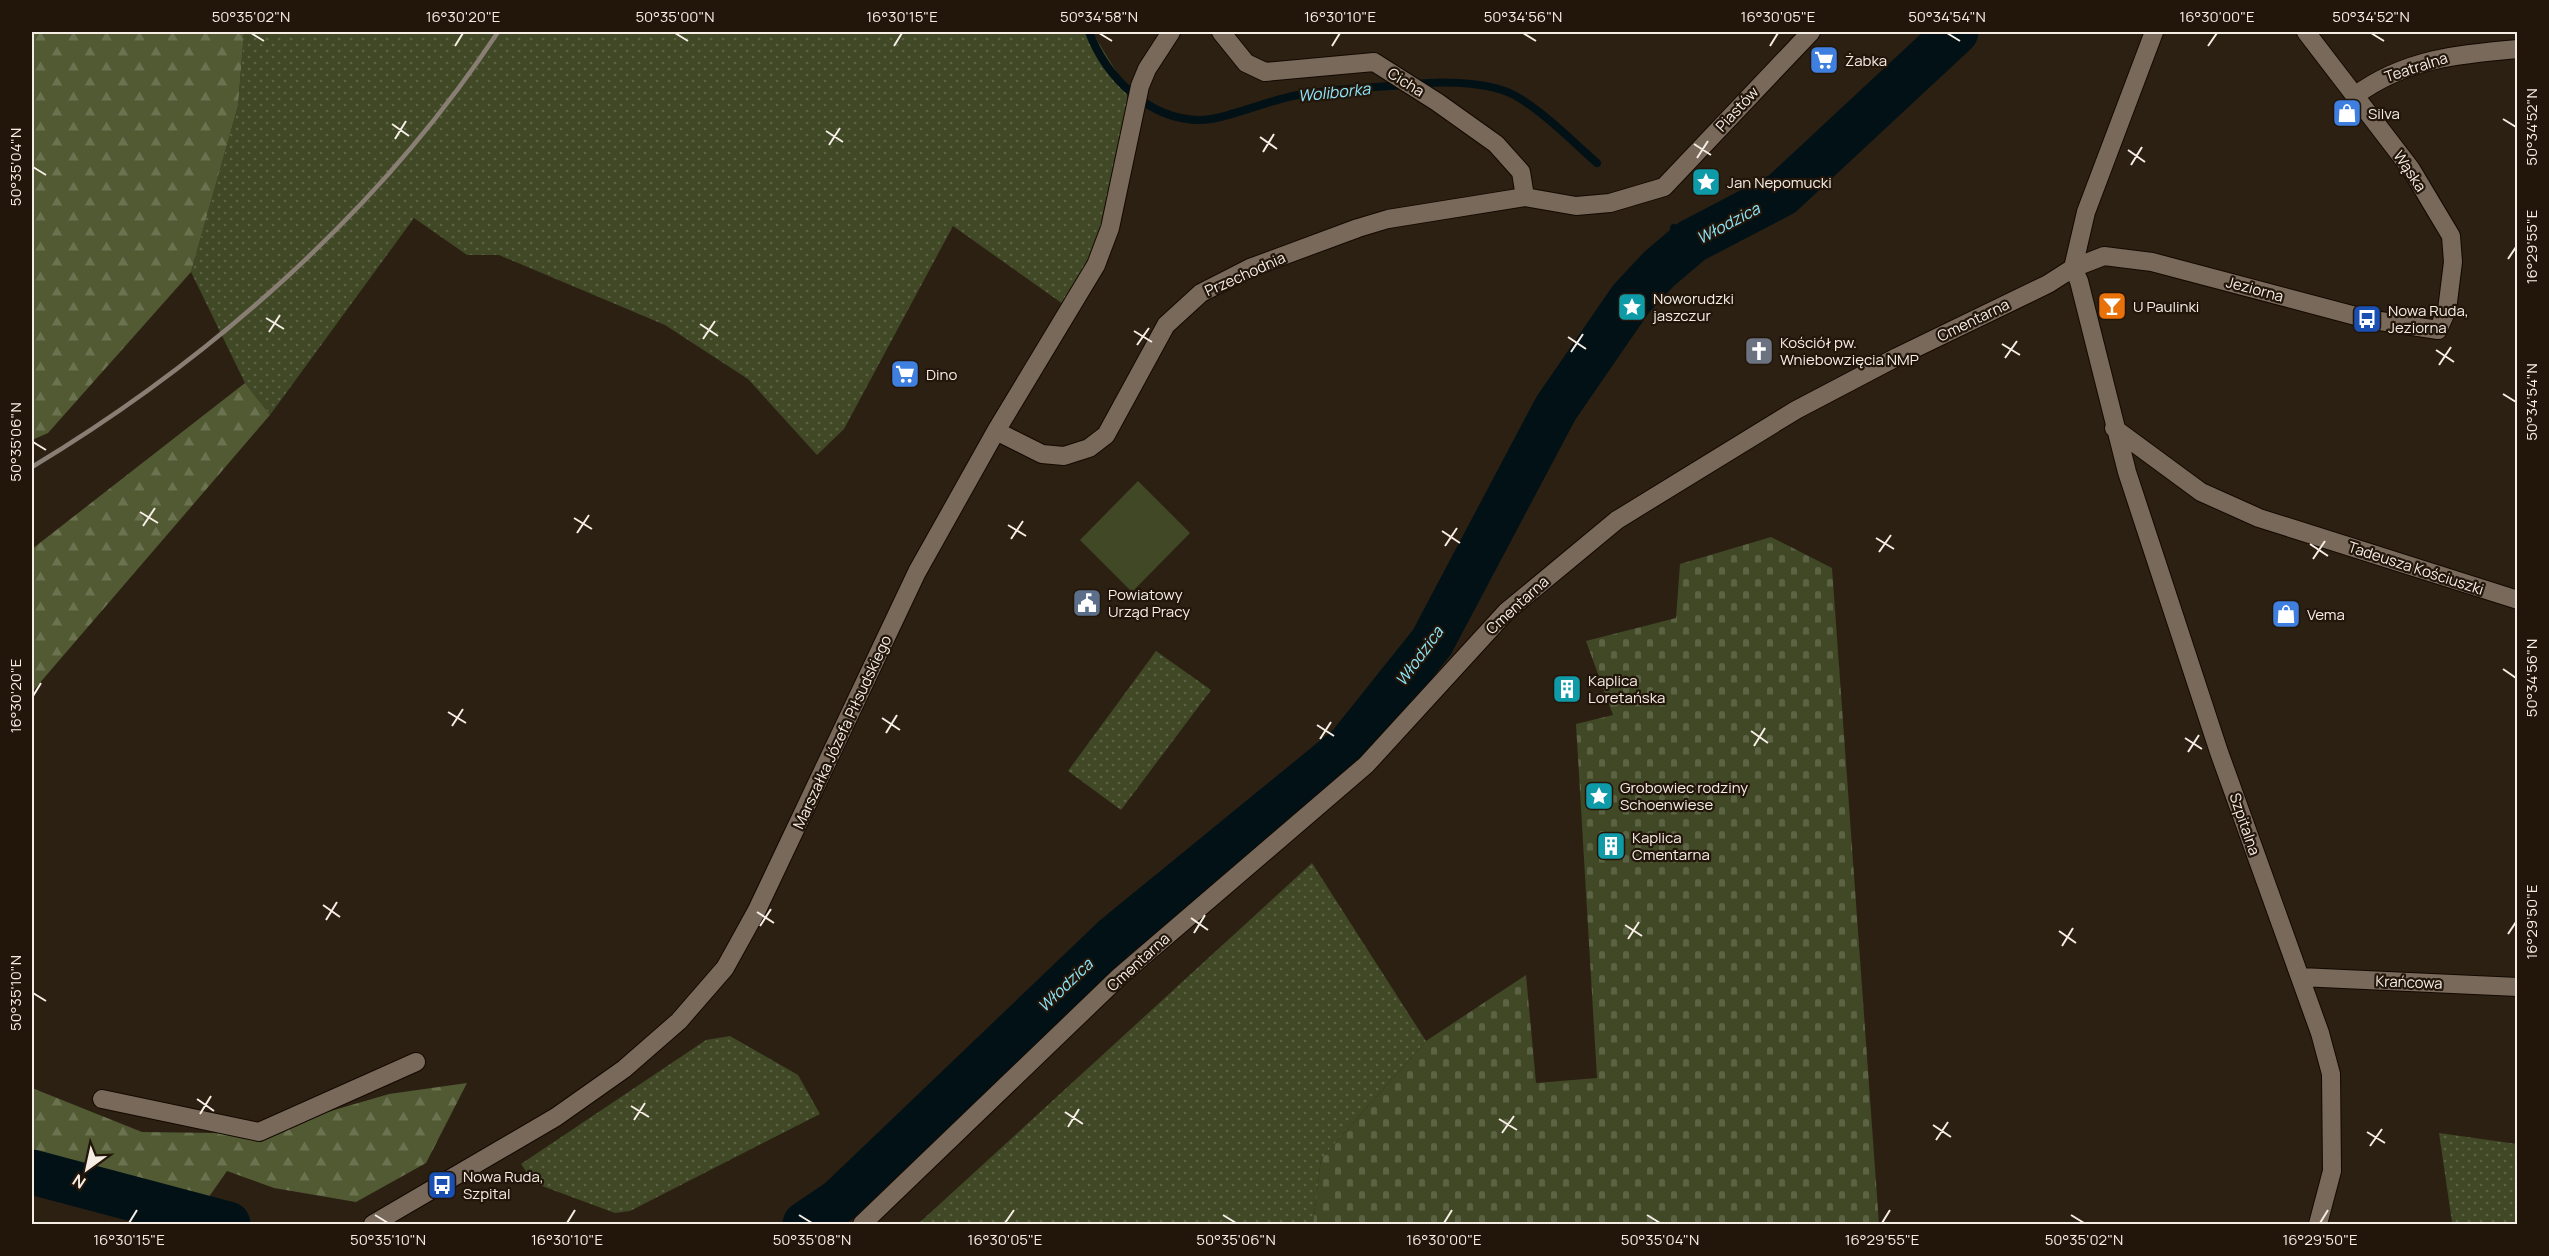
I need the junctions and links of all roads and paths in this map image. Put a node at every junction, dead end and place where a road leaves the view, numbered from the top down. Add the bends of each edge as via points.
1 (1171, 32) edge
2 (1221, 32) edge
3 (1811, 32) edge
4 (2154, 32) edge
5 (2306, 32) edge
6 (2517, 49) edge
7 (2356, 95) junction
8 (1525, 197) junction
9 (2073, 268) junction
10 (2438, 330) joint
11 (2114, 428) junction
12 (996, 431) junction
13 (2517, 600) edge
14 (2300, 977) junction
15 (2517, 987) edge
16 (416, 1062) dead end
17 (102, 1100) dead end
18 (373, 1224) edge
19 (862, 1224) edge
20 (2318, 1224) edge

1 - 12 street, Marszałka Józefa Piłsudskiego via 1140,86 1110,228 1096,265
2 - 8 street, Cicha via 1246,63 1265,72 1374,62 1496,144 1521,172
3 - 8 street, Piastów via 1664,187 1610,203 1576,206
4 - 9 street via 2086,212
5 - 7 street, Wąska
6 - 7 street, Teatralna via 2440,57 2377,80
7 - 10 street, Wąska via 2411,169 2451,236 2450,291
8 - 12 street, Przechodnia via 1388,219 1250,268 1201,292 1166,325 1106,435 1089,448 1064,456 1042,454
9 - 10 street, Jeziorna via 2104,255 2152,262 2367,319
9 - 11 street
9 - 19 street, Cmentarna via 1796,410 1617,520 1506,612 1366,765 1120,976
11 - 13 street, Tadeusza Kościuszki via 2201,492 2259,518
11 - 14 street, Szpitalna via 2219,752
12 - 18 street, Marszałka Józefa Piłsudskiego via 917,572 767,890 725,968 680,1021 624,1069 556,1117
14 - 15 street, Krańcowa
14 - 20 street, Szpitalna via 2331,1074 2332,1171
16 - 17 street via 259,1132

